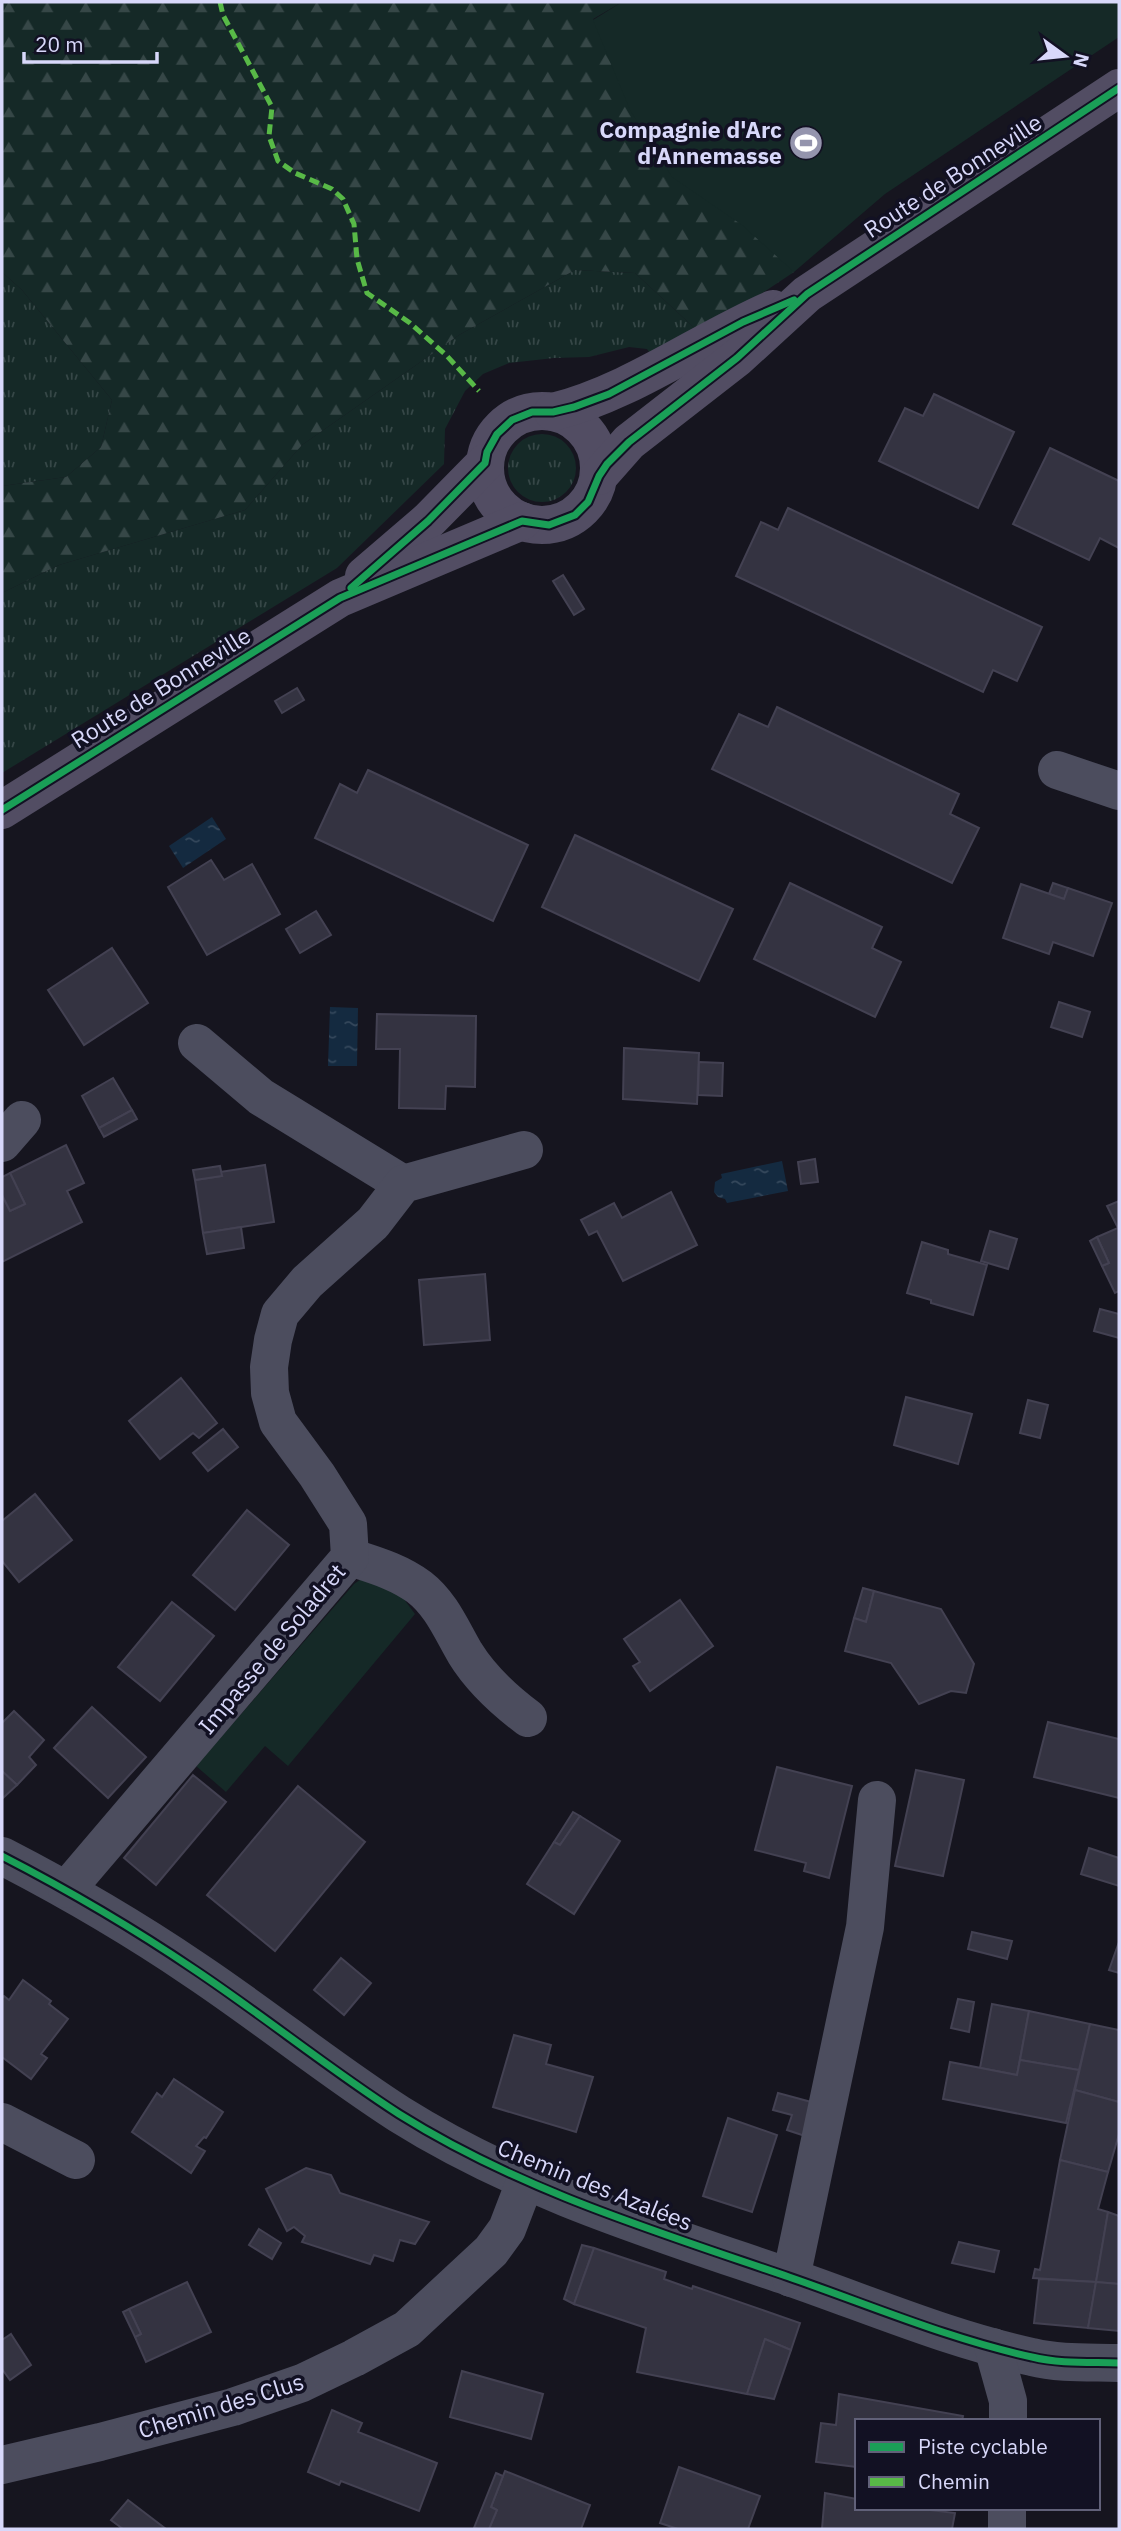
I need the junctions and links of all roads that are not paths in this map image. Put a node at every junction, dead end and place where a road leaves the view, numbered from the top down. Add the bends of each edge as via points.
1 (1119, 88) edge
2 (807, 294) junction
3 (553, 412) junction
4 (485, 463) junction
5 (599, 476) junction
6 (522, 521) junction
7 (340, 598) junction
8 (1057, 770) dead end
9 (1119, 791) edge
10 (2, 810) edge
11 (197, 1043) dead end
12 (524, 1150) dead end
13 (403, 1184) junction
14 (350, 1557) junction
15 (528, 1718) dead end
16 (877, 1800) dead end
17 (2, 1856) edge
18 (66, 1889) junction
19 (2, 2122) edge
20 (76, 2160) dead end
21 (525, 2182) junction
22 (791, 2278) junction
23 (993, 2347) junction
24 (1119, 2363) edge
25 (1008, 2419) edge
26 (2, 2465) edge
27 (1007, 2510) edge
28 (1007, 2529) edge

1 - 2 main road, Route de Bonneville
2 - 3 main road, Route de Bonneville via 743,322 609,394
2 - 5 main road, Route de Bonneville via 737,358 629,442
3 - 4 main road via 532,412 512,420 497,434
3 - 5 main road via 586,431 598,457
4 - 6 main road via 487,484 497,502
4 - 7 main road, Route de Bonneville via 428,521
5 - 6 main road via 588,502 575,515 549,525
6 - 7 main road, Route de Bonneville
7 - 10 main road, Route de Bonneville
8 - 9 street
11 - 13 street via 261,1097
12 - 13 street
13 - 14 street, Impasse de Soladret via 373,1223 307,1282 280,1314 269,1367 278,1422 348,1524
14 - 15 street via 391,1569 421,1589 446,1617 493,1689
14 - 18 street, Impasse de Soladret
16 - 22 street via 865,1927
17 - 18 street, Chemin des Azalées
18 - 21 street, Chemin des Azalées via 195,1969 399,2113
19 - 20 street
21 - 22 street, Chemin des Azalées via 656,2233
21 - 26 street, Chemin des Clus via 500,2241 407,2329 302,2383 233,2407
22 - 23 street, Chemin des Azalées
23 - 24 street, Chemin des Azalées via 1036,2358
23 - 25 street via 1008,2401
27 - 28 street

